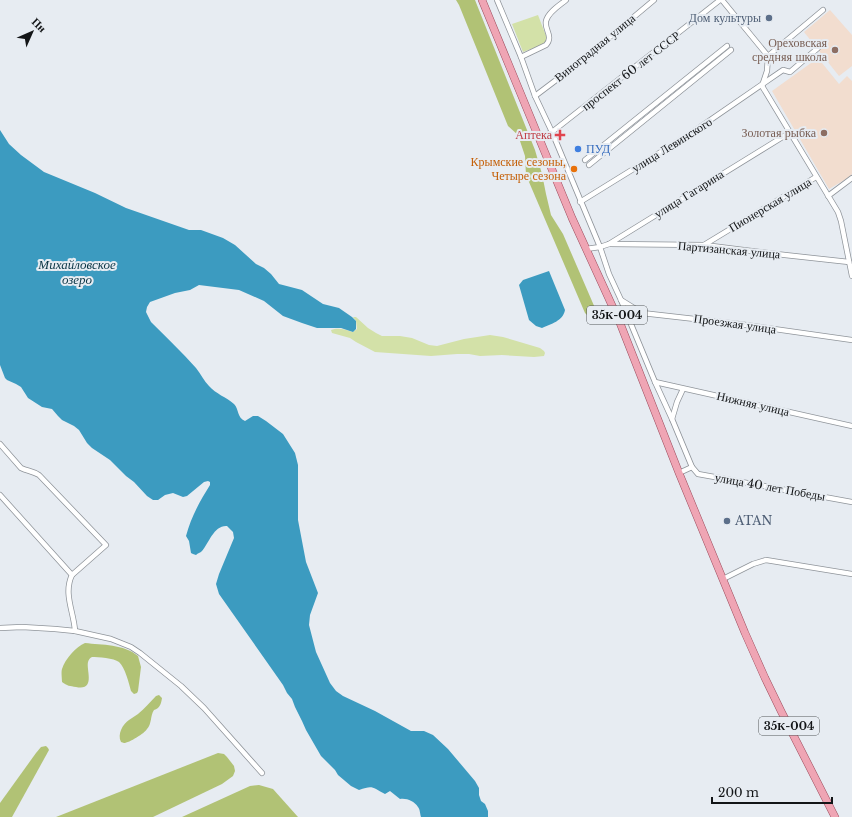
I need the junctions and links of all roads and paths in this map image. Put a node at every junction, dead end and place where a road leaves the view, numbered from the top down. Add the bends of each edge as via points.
1 (482, 0) edge
2 (497, 0) edge
3 (566, 0) edge
4 (654, 0) edge
5 (721, 0) edge
6 (823, 10) dead end
7 (818, 48) dead end
8 (768, 56) junction
9 (521, 57) junction
10 (762, 86) junction
11 (536, 96) junction
12 (634, 121) junction
13 (638, 126) junction
14 (552, 132) junction
15 (790, 132) junction
16 (539, 138) junction
17 (597, 150) junction
18 (601, 155) junction
19 (585, 160) dead end
20 (589, 165) dead end
21 (816, 177) junction
22 (851, 181) edge
23 (828, 196) junction
24 (580, 202) junction
25 (609, 244) junction
26 (704, 245) junction
27 (600, 247) junction
28 (586, 249) junction
29 (849, 262) junction
30 (852, 276) edge
31 (621, 300) junction
32 (852, 340) edge
33 (655, 382) junction
34 (683, 389) junction
35 (672, 419) junction
36 (852, 426) edge
37 (1, 448) edge
38 (692, 467) junction
39 (679, 473) junction
40 (0, 495) edge
41 (852, 502) edge
42 (852, 574) edge
43 (72, 575) junction
44 (723, 579) junction
45 (0, 628) edge
46 (75, 632) junction
47 (262, 773) dead end
48 (835, 817) edge

1 - 16 main road, 35К-004
2 - 9 street
3 - 9 street via 552,11 546,20 549,42
4 - 11 street, Виноградная улица
5 - 8 street
5 - 14 street, проспект 60 лет СССР
6 - 8 street
7 - 10 street, улица Левинского via 790,72 783,70
8 - 10 street
9 - 11 street
10 - 15 street
10 - 24 street, улица Левинского
11 - 14 street
12 - 13 street
12 - 13 street via 729,48
12 - 17 street
13 - 18 street
14 - 16 street, проспект 60 лет СССР
14 - 24 street
15 - 21 street
15 - 25 street, улица Гагарина
16 - 28 main road, 35К-004
17 - 18 street
17 - 19 street
18 - 20 street
21 - 23 street
21 - 26 street, Пионерская улица
22 - 23 street
23 - 29 street via 841,221
24 - 27 street
25 - 26 street, Партизанская улица
25 - 27 street, улица Гагарина
26 - 29 street, Партизанская улица
27 - 28 street, улица Гагарина
27 - 31 street
28 - 39 main road, 35К-004 via 620,323
29 - 30 street
31 - 32 street, Проезжая улица via 642,313
31 - 33 street
33 - 34 street, Нижняя улица
33 - 35 street
34 - 35 street
34 - 36 street, Нижняя улица
35 - 38 street
37 - 43 street via 22,468 39,474 106,545
38 - 39 street
38 - 41 street, улица 40 лет Победы via 698,474
39 - 44 main road, 35К-004
40 - 43 street
42 - 44 street via 766,560
43 - 46 street via 68,592
44 - 48 main road, 35К-004 via 765,678
45 - 46 street via 48,628
46 - 47 street via 121,643 140,653 204,708

